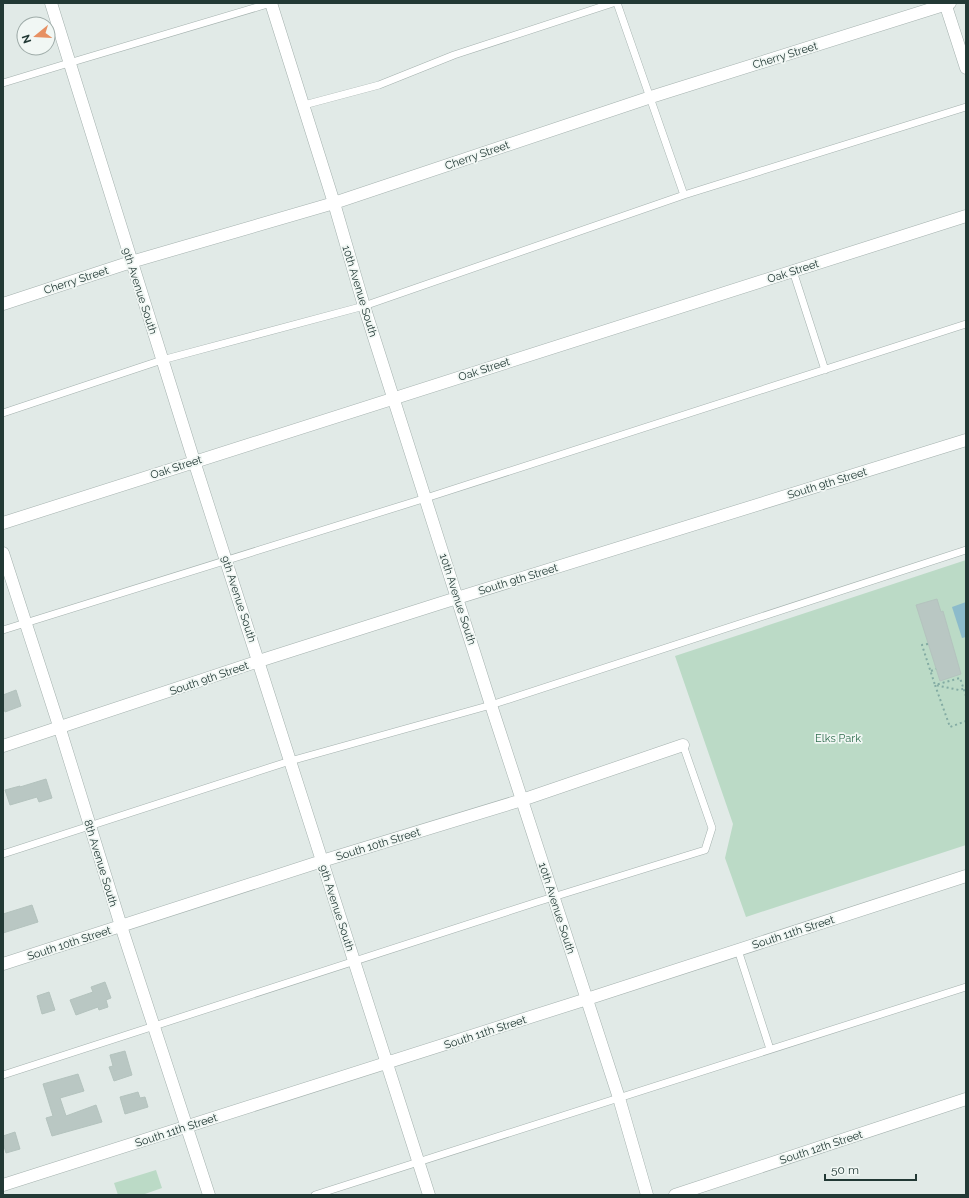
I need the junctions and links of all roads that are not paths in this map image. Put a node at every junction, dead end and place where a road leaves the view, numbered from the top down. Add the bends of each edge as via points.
1 (50, 3) edge
2 (272, 3) edge
3 (613, 3) edge
4 (617, 3) edge
5 (947, 4) edge
6 (69, 63) junction
7 (966, 68) edge
8 (3, 83) edge
9 (651, 96) junction
10 (304, 105) junction
11 (966, 106) edge
12 (684, 195) junction
13 (334, 203) junction
14 (966, 216) edge
15 (131, 262) junction
16 (792, 271) junction
17 (3, 304) edge
18 (364, 306) junction
19 (966, 324) edge
20 (162, 360) junction
21 (825, 370) junction
22 (393, 398) junction
23 (3, 413) edge
24 (966, 440) edge
25 (194, 461) junction
26 (426, 498) junction
27 (3, 523) edge
28 (966, 550) edge
29 (3, 553) edge
30 (226, 561) junction
31 (458, 598) junction
32 (26, 623) junction
33 (3, 630) edge
34 (259, 661) junction
35 (491, 705) junction
36 (60, 729) junction
37 (683, 745) joint
38 (3, 746) edge
39 (290, 761) junction
40 (522, 800) junction
41 (90, 826) junction
42 (3, 854) edge
43 (322, 861) junction
44 (966, 876) edge
45 (554, 897) junction
46 (121, 926) junction
47 (738, 950) junction
48 (355, 961) junction
49 (3, 964) edge
50 (966, 987) edge
51 (587, 999) junction
52 (154, 1027) junction
53 (770, 1049) junction
54 (388, 1063) junction
55 (3, 1075) edge
56 (619, 1098) junction
57 (966, 1100) edge
58 (187, 1126) junction
59 (419, 1161) junction
60 (3, 1185) edge
61 (209, 1195) edge
62 (315, 1195) edge
63 (430, 1195) edge
64 (647, 1195) edge
65 (675, 1195) edge

1 - 6 street, 9th Avenue South
2 - 6 lane
2 - 10 street, 10th Avenue South
3 - 10 lane via 454,55 379,85
4 - 9 lane
5 - 7 street
5 - 9 street, Cherry Street
6 - 8 lane
6 - 15 street, 9th Avenue South
9 - 12 lane
9 - 13 street, Cherry Street
10 - 13 street, 10th Avenue South
11 - 12 lane
12 - 18 lane
13 - 15 street, Cherry Street
13 - 18 street, 10th Avenue South
14 - 16 street, Oak Street
15 - 17 street, Cherry Street
15 - 20 street, 9th Avenue South
16 - 21 lane
16 - 22 street, Oak Street
18 - 20 lane
18 - 22 street, 10th Avenue South
19 - 21 lane
20 - 23 lane
20 - 25 street, 9th Avenue South
21 - 26 lane
22 - 25 street, Oak Street
22 - 26 street, 10th Avenue South
24 - 31 street, South 9th Street
25 - 27 street, Oak Street
25 - 30 street, 9th Avenue South
26 - 30 lane
26 - 31 street, 10th Avenue South
28 - 35 lane
29 - 32 street, 8th Avenue South
30 - 32 lane
30 - 34 street, 9th Avenue South
31 - 34 street, South 9th Street
31 - 35 street, 10th Avenue South
32 - 33 lane
32 - 36 street, 8th Avenue South
34 - 36 street, South 9th Street
34 - 39 street, 9th Avenue South
35 - 39 lane
35 - 40 street, 10th Avenue South
36 - 38 street, South 9th Street
36 - 41 street, 8th Avenue South
37 - 40 street, South 10th Street
37 - 45 lane via 712,828 705,850
39 - 41 lane
39 - 43 street, 9th Avenue South
40 - 43 street, South 10th Street
40 - 45 street, 10th Avenue South
41 - 42 lane
41 - 46 street, 8th Avenue South
43 - 46 street, South 10th Street
43 - 48 street, 9th Avenue South
44 - 47 street, South 11th Street
45 - 48 lane
45 - 51 street, 10th Avenue South
46 - 49 street, South 10th Street
46 - 52 street, 8th Avenue South
47 - 51 street, South 11th Street
47 - 53 lane
48 - 52 lane
48 - 54 street, 9th Avenue South
50 - 53 lane
51 - 54 street, South 11th Street
51 - 56 street, 10th Avenue South
52 - 55 lane
52 - 58 street, 8th Avenue South
53 - 56 lane
54 - 58 street, South 11th Street
54 - 59 street, 9th Avenue South
56 - 59 lane
56 - 64 street, 10th Avenue South
57 - 65 street, South 12th Street
58 - 60 street, South 11th Street
58 - 61 street, 8th Avenue South
59 - 62 lane
59 - 63 street, 9th Avenue South

